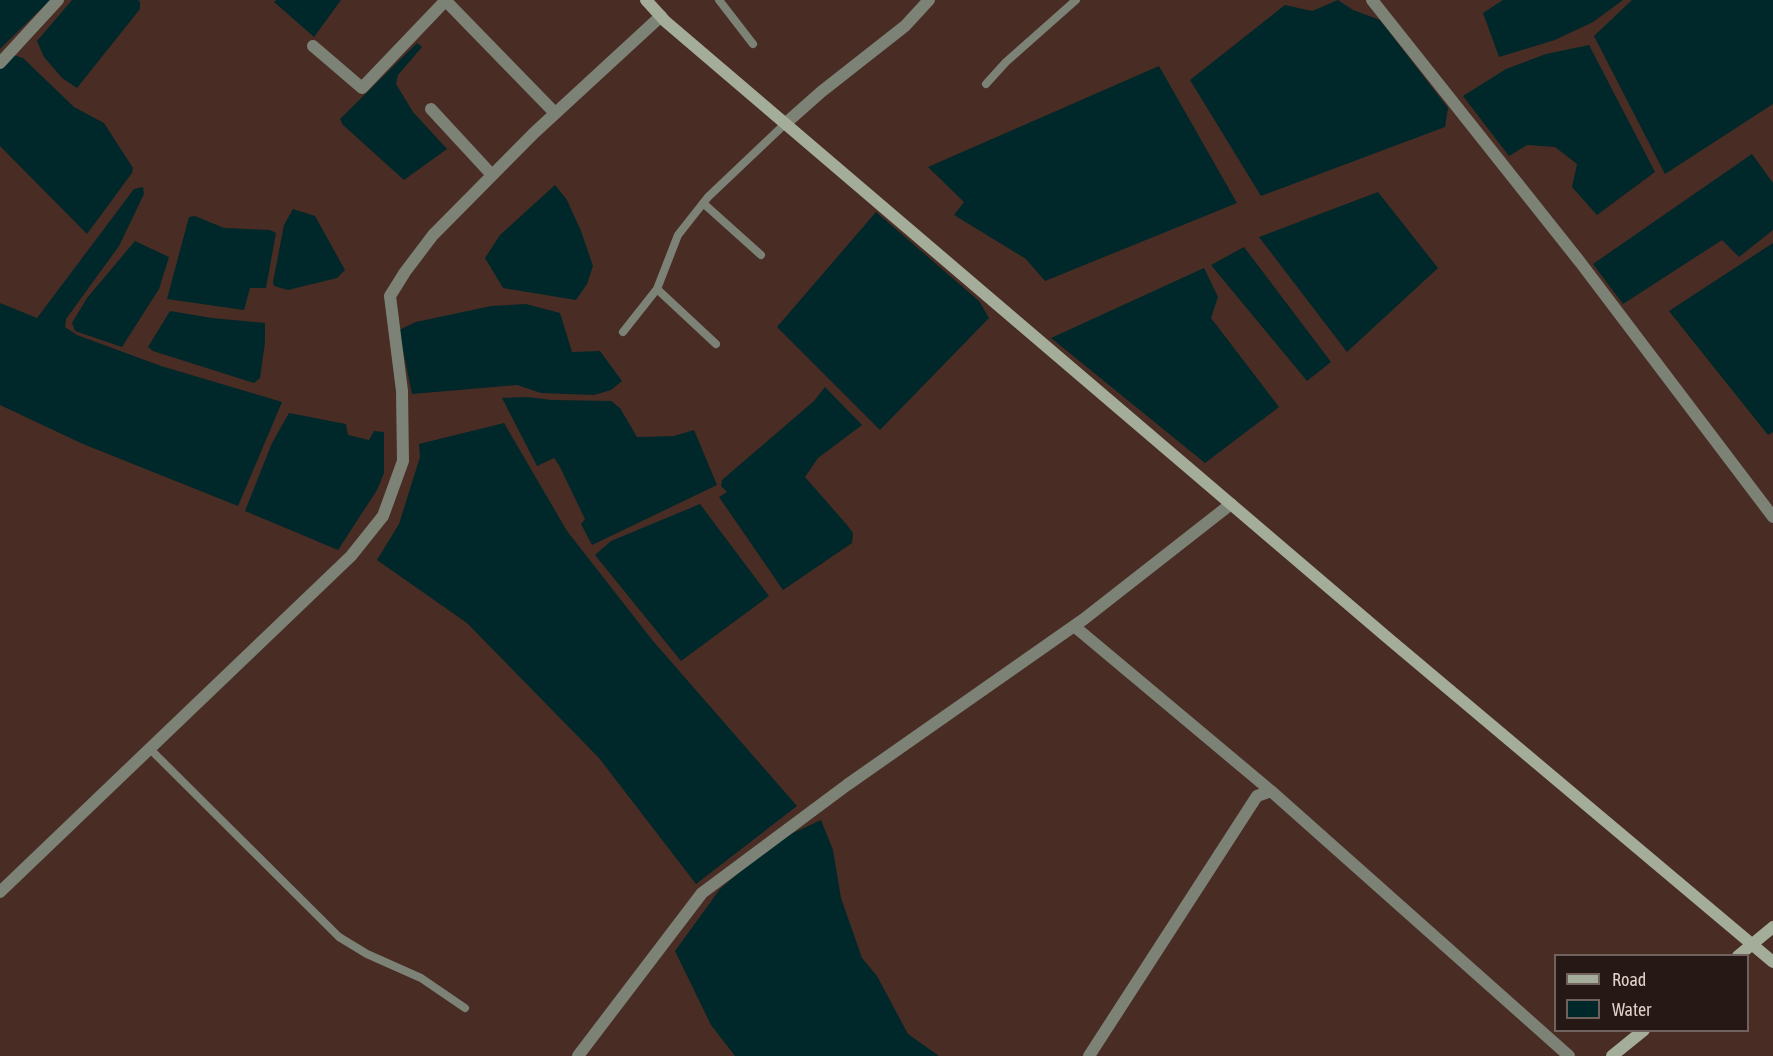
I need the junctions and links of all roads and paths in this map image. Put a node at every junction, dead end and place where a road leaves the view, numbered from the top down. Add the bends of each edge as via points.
1 (58, 0) edge
2 (446, 0) edge
3 (645, 0) edge
4 (719, 0) edge
5 (929, 0) edge
6 (1076, 0) edge
7 (1376, 2) edge
8 (661, 16) junction
9 (753, 44) dead end
10 (313, 46) dead end
11 (0, 63) edge
12 (986, 84) dead end
13 (431, 109) dead end
14 (555, 113) junction
15 (786, 123) junction
16 (492, 175) junction
17 (703, 203) junction
18 (761, 255) dead end
19 (657, 289) junction
20 (623, 332) dead end
21 (716, 344) dead end
22 (1232, 504) junction
23 (1773, 517) edge
24 (1074, 626) junction
25 (150, 748) junction
26 (1271, 791) junction
27 (0, 892) edge
28 (1773, 927) edge
29 (1753, 944) junction
30 (1740, 954) edge
31 (1773, 962) edge
32 (465, 1008) dead end
33 (1641, 1032) edge
34 (578, 1056) edge
35 (1089, 1056) edge
36 (1569, 1056) edge
37 (1611, 1056) edge

1 - 11 street
2 - 10 street via 362,88
2 - 14 street
3 - 8 street
4 - 9 lane
5 - 15 street via 905,26
6 - 12 lane
7 - 23 street
8 - 14 street
8 - 15 street
13 - 16 street
14 - 16 street
15 - 17 lane
15 - 22 street
16 - 25 street via 433,235 390,296 402,391 404,461 383,516 351,556
17 - 18 lane
17 - 19 lane via 678,235
19 - 20 lane
19 - 21 lane
22 - 24 street
22 - 29 street
24 - 26 street
24 - 34 street via 847,785 702,894
25 - 27 street
25 - 32 lane via 339,937 421,978
26 - 35 street via 1257,796
26 - 36 street
28 - 29 street
29 - 30 street
29 - 31 street
33 - 37 street

